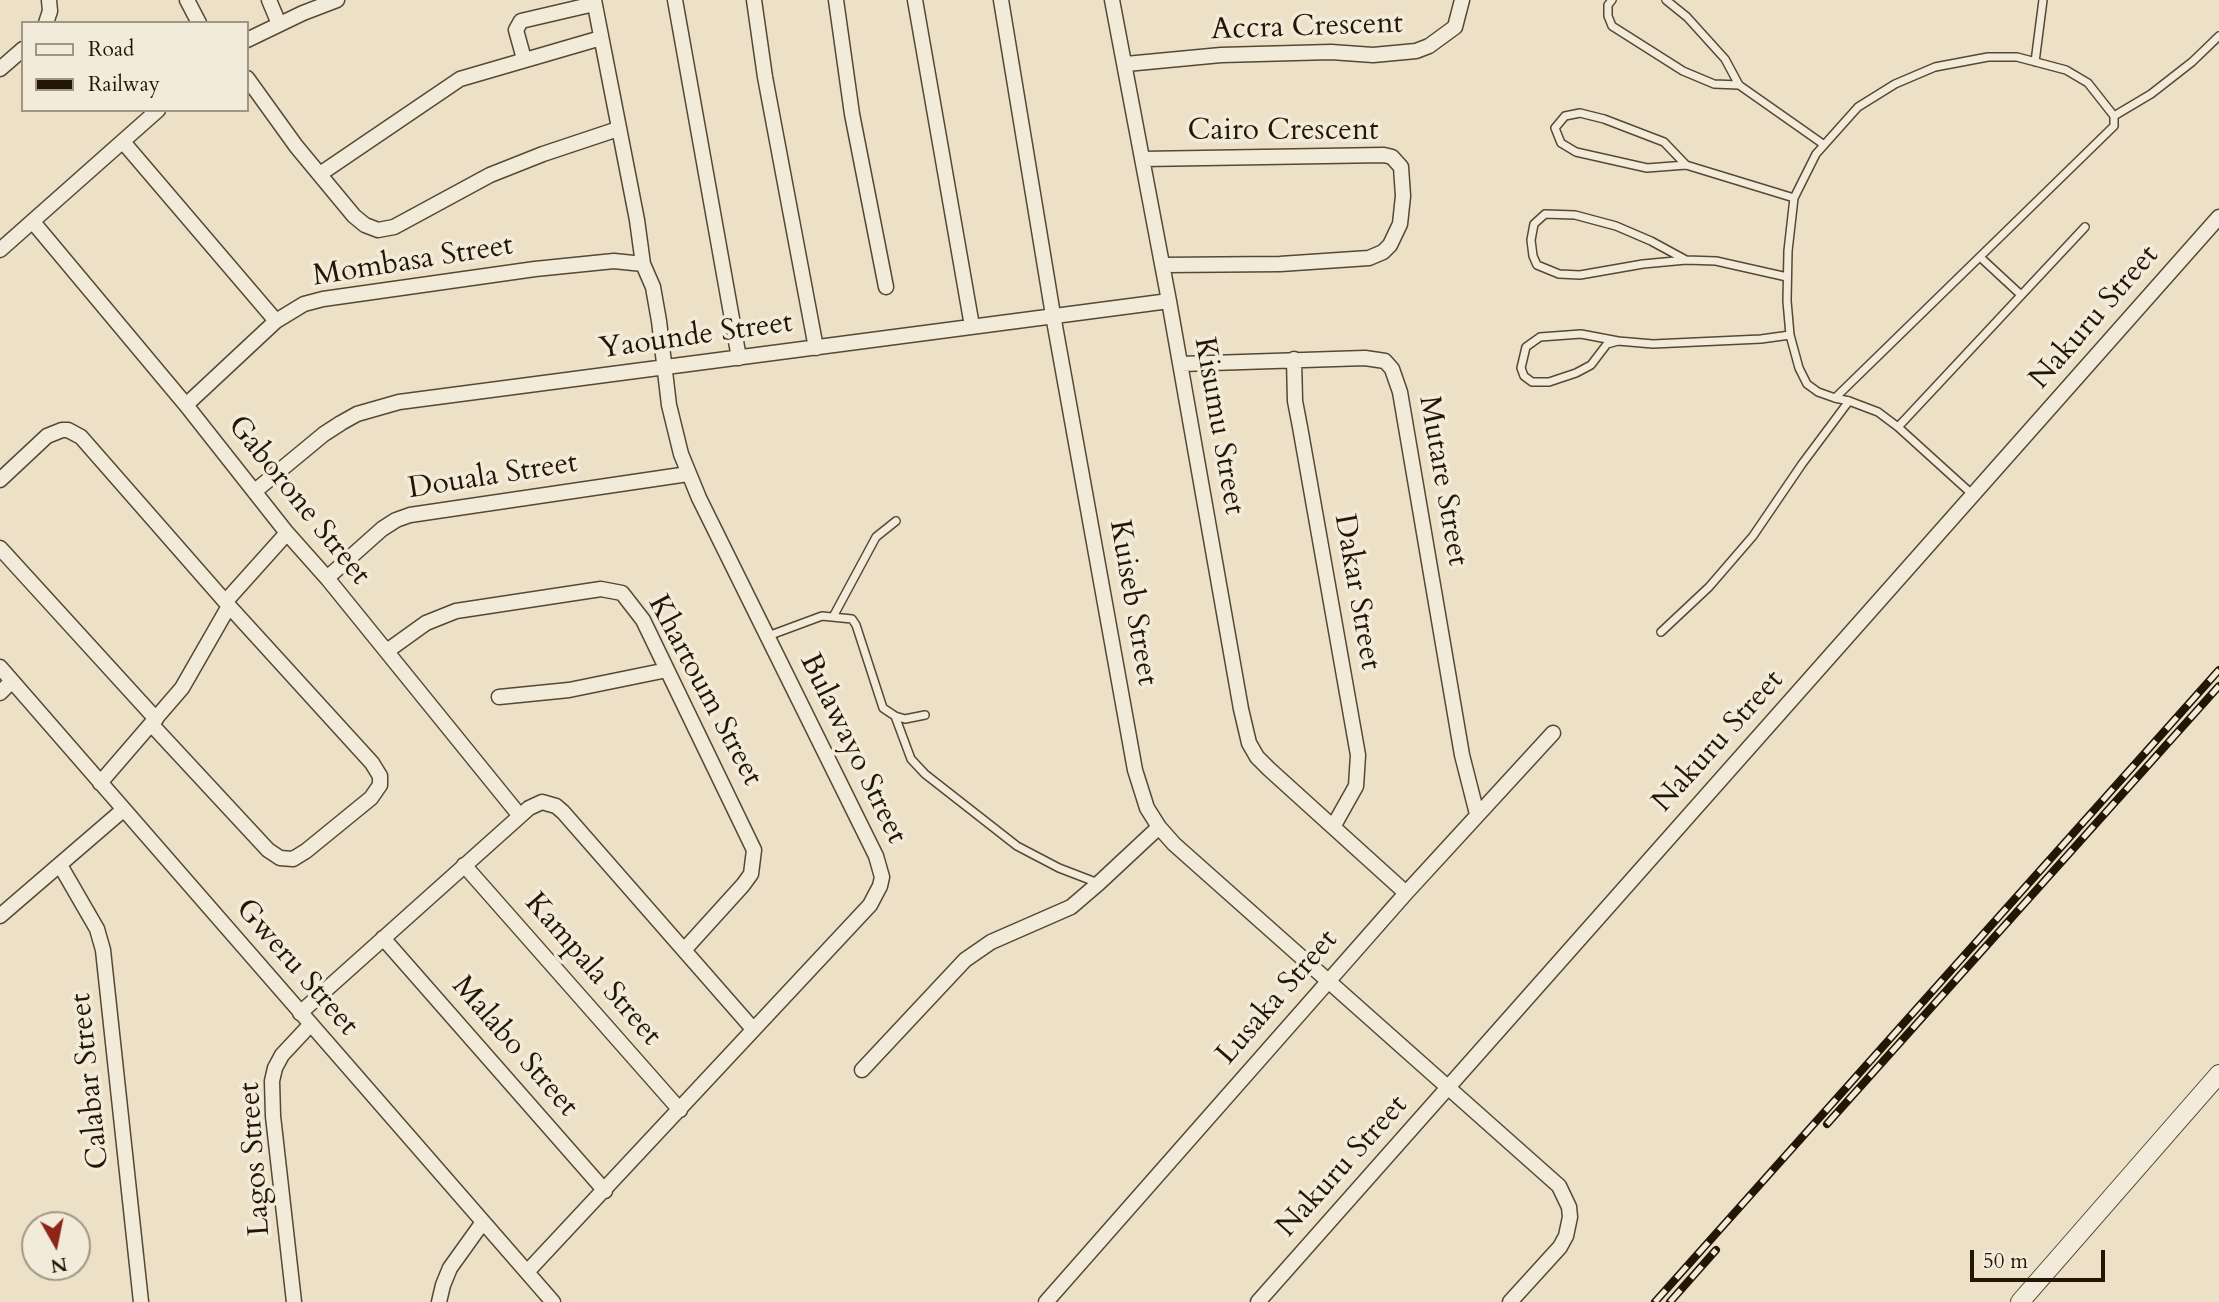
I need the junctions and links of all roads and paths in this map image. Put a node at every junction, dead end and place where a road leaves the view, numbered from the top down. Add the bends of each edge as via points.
1 (49, 0) edge
2 (187, 0) edge
3 (269, 0) edge
4 (337, 0) edge
5 (675, 0) edge
6 (754, 0) edge
7 (836, 0) edge
8 (915, 0) edge
9 (1000, 0) edge
10 (1112, 0) edge
11 (1462, 0) edge
12 (1612, 0) edge
13 (1666, 0) edge
14 (2043, 0) edge
15 (594, 2) edge
16 (47, 21) edge
17 (198, 21) edge
18 (279, 24) junction
19 (2219, 36) edge
20 (601, 38) junction
21 (248, 40) edge
22 (21, 51) edge
23 (524, 59) junction
24 (2035, 62) junction
25 (1126, 64) junction
26 (0, 69) edge
27 (248, 79) edge
28 (1739, 85) junction
29 (156, 112) edge
30 (2114, 116) junction
31 (618, 129) junction
32 (124, 143) junction
33 (1824, 144) junction
34 (1143, 159) junction
35 (1686, 165) junction
36 (320, 174) junction
37 (1794, 198) junction
38 (2219, 217) edge
39 (33, 222) junction
40 (2085, 227) dead end
41 (0, 250) edge
42 (1980, 257) junction
43 (1686, 260) junction
44 (643, 264) junction
45 (1163, 265) junction
46 (1787, 277) junction
47 (886, 287) dead end
48 (2021, 295) junction
49 (1169, 301) junction
50 (1053, 315) junction
51 (276, 321) junction
52 (972, 326) junction
53 (1790, 334) junction
54 (1618, 341) junction
55 (816, 348) junction
56 (739, 358) junction
57 (1294, 359) junction
58 (1181, 364) junction
59 (663, 368) junction
60 (1835, 398) junction
61 (1849, 401) junction
62 (186, 405) junction
63 (1898, 427) junction
64 (688, 474) junction
65 (0, 481) edge
66 (255, 491) junction
67 (1973, 495) junction
68 (896, 521) dead end
69 (288, 533) junction
70 (0, 548) edge
71 (327, 578) junction
72 (227, 604) junction
73 (834, 615) junction
74 (1661, 632) dead end
75 (768, 636) junction
76 (387, 651) junction
77 (0, 667) edge
78 (667, 670) junction
79 (12, 681) junction
80 (0, 693) edge
81 (499, 697) dead end
82 (925, 715) dead end
83 (895, 716) junction
84 (154, 722) junction
85 (1553, 733) dead end
86 (100, 783) junction
87 (123, 810) junction
88 (1478, 814) junction
89 (520, 816) junction
90 (1158, 827) junction
91 (1333, 827) junction
92 (60, 864) junction
93 (464, 865) junction
94 (1100, 883) junction
95 (1406, 893) junction
96 (0, 916) edge
97 (383, 938) junction
98 (685, 949) junction
99 (1327, 982) junction
100 (300, 1013) junction
101 (310, 1025) junction
102 (753, 1029) junction
103 (862, 1070) dead end
104 (2219, 1074) edge
105 (1447, 1089) junction
106 (680, 1110) junction
107 (605, 1191) junction
108 (483, 1222) junction
109 (527, 1272) junction
110 (141, 1302) edge
111 (294, 1302) edge
112 (439, 1302) edge
113 (553, 1302) edge
114 (1045, 1302) edge
115 (1258, 1302) edge
116 (1510, 1302) edge
117 (2020, 1302) edge

1 - 16 street
2 - 17 street
3 - 18 street
4 - 18 street
5 - 56 street
6 - 55 street
7 - 47 street via 852,114
8 - 52 street
9 - 50 street, Kuiseb Street
10 - 25 street, Kisumu Street
11 - 25 street, Accra Crescent via 1455,27 1416,51 1221,55
12 - 28 lane via 1608,16 1612,26 1683,71 1714,84
13 - 28 lane via 1726,59
14 - 24 lane
15 - 20 street, Bulawayo Street
15 - 23 street via 521,21 516,30
18 - 21 street
19 - 30 lane via 2151,94
20 - 23 street
20 - 31 street, Bulawayo Street
22 - 26 street
23 - 36 street via 460,79
24 - 30 lane via 2066,70 2088,83
24 - 33 lane via 1988,57 1935,67 1858,107
25 - 34 street, Kisumu Street
27 - 36 street
28 - 33 lane
29 - 32 street
30 - 42 lane via 2114,126
31 - 36 street via 490,175 383,230 359,221
31 - 44 street, Bulawayo Street
32 - 39 street
32 - 51 street
33 - 37 lane
34 - 45 street, Kisumu Street
34 - 45 street, Cairo Crescent via 1384,155 1401,167 1400,224 1383,252 1368,258 1280,264
35 - 35 lane via 1664,142 1604,119 1573,114 1555,128 1560,143 1576,152 1647,169
35 - 37 lane
37 - 46 lane
38 - 67 street, Nakuru Street
39 - 41 street
39 - 62 street, Gaborone Street
40 - 48 lane
42 - 48 lane
42 - 60 lane
43 - 43 lane via 1559,274 1537,265 1531,240 1534,225 1545,214 1575,215 1616,226
43 - 46 lane via 1716,261
44 - 51 street, Mombasa Street via 625,261 535,269 323,299 303,304
44 - 59 street, Bulawayo Street via 653,287
45 - 49 street, Kisumu Street
46 - 53 lane
48 - 63 lane
49 - 50 street, Yaounde Street
49 - 58 street, Kisumu Street
50 - 52 street, Yaounde Street
50 - 90 street, Kuiseb Street via 1135,770
51 - 62 street, Mombasa Street
52 - 55 street, Yaounde Street
53 - 54 lane via 1714,342
53 - 60 lane via 1807,384
54 - 54 lane via 1607,344 1591,365 1549,382 1532,382 1521,368 1526,347 1540,337 1581,334
55 - 56 street, Yaounde Street
56 - 59 street, Yaounde Street
57 - 58 street, Mutare Street
57 - 88 street, Mutare Street via 1376,359 1385,362 1397,379 1462,755
57 - 91 street, Dakar Street via 1295,401 1358,755 1356,786
58 - 91 street, Kisumu Street via 1249,743 1257,757
59 - 64 street, Bulawayo Street via 673,428
59 - 66 street, Yaounde Street via 379,407 324,434
60 - 61 lane
61 - 63 lane via 1878,412
61 - 74 lane via 1753,536 1709,587
62 - 66 street, Gaborone Street
63 - 67 lane
64 - 71 street, Douala Street via 410,515 382,529
64 - 75 street, Bulawayo Street
65 - 72 street via 47,436 62,429 75,433
66 - 69 street, Gaborone Street
67 - 105 street, Nakuru Street
68 - 73 lane via 876,537
69 - 71 street, Gaborone Street
69 - 72 street
70 - 84 street
71 - 76 street, Gaborone Street
72 - 84 street via 195,668
72 - 84 street via 372,763 380,776 377,792 299,856 280,858
73 - 75 lane
73 - 83 lane via 852,619 856,625 883,709
75 - 102 street, Bulawayo Street via 876,856 881,877 870,905
76 - 78 street, Khartoum Street via 426,623 456,611 601,589 622,593 636,609
76 - 89 street, Gaborone Street
77 - 79 street, Gweru Street
78 - 81 street via 579,688
78 - 98 street, Khartoum Street via 754,850 751,874
79 - 80 street
79 - 86 street, Gweru Street
82 - 83 lane
83 - 94 lane via 911,759 925,775 1017,846
84 - 86 street
85 - 88 street, Lusaka Street
86 - 87 street, Gweru Street
87 - 92 street
87 - 100 street, Gweru Street
88 - 95 street, Lusaka Street
89 - 93 street
89 - 98 street via 542,802 556,806
90 - 94 street
90 - 99 street, Kuiseb Street
91 - 95 street, Kisumu Street
92 - 96 street
92 - 110 street, Calabar Street via 97,929 103,950
93 - 97 street
93 - 106 street, Kampala Street
94 - 103 street via 1071,906 991,942 965,960
95 - 99 street, Lusaka Street
97 - 100 street
97 - 107 street, Malabo Street
98 - 102 street
99 - 105 street, Kuiseb Street
99 - 114 street, Lusaka Street
100 - 101 street, Gweru Street
101 - 108 street, Gweru Street
101 - 111 street, Lagos Street via 282,1055 272,1081
102 - 106 street, Bulawayo Street
104 - 117 street
105 - 115 street, Nakuru Street
105 - 116 street, Kuiseb Street via 1559,1186 1569,1207 1569,1227 1560,1247
106 - 107 street, Bulawayo Street
107 - 109 street, Bulawayo Street
108 - 109 street, Gweru Street
108 - 112 street via 450,1268
109 - 113 street, Gweru Street

